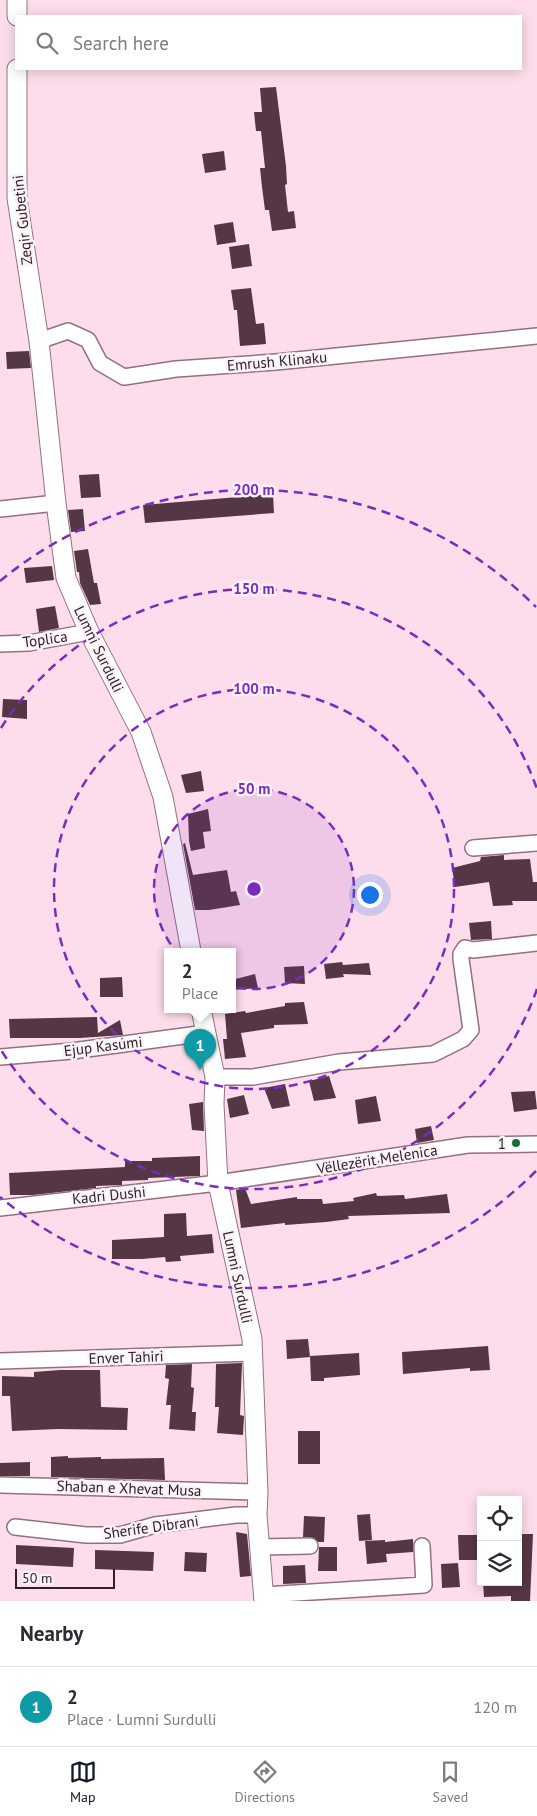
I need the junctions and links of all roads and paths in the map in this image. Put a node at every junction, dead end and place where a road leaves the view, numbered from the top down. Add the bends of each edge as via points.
1 (17, 0) edge
2 (17, 15) edge
3 (17, 70) edge
4 (537, 336) edge
5 (39, 340) junction
6 (56, 503) junction
7 (0, 509) edge
8 (89, 632) junction
9 (0, 644) edge
10 (537, 843) edge
11 (473, 848) dead end
12 (537, 943) edge
13 (190, 948) edge
14 (202, 1013) edge
15 (206, 1033) junction
16 (0, 1057) edge
17 (215, 1077) junction
18 (537, 1144) edge
19 (218, 1183) junction
20 (0, 1208) edge
21 (252, 1353) junction
22 (0, 1361) edge
23 (0, 1485) edge
24 (258, 1492) junction
25 (257, 1515) junction
26 (15, 1527) dead end
27 (310, 1546) dead end
28 (422, 1546) dead end
29 (261, 1547) junction
30 (264, 1598) edge

1 - 2 street
3 - 5 street, Zeqir Gubetini via 16,198
4 - 5 street, Emrush Klinaku via 176,369 124,377 100,363 88,340 68,331
5 - 6 street, Lumni Surdulli
6 - 7 street
6 - 8 street, Lumni Surdulli via 66,578
8 - 9 street, Toplica via 29,643
8 - 13 street, Lumni Surdulli via 140,732 163,797
10 - 11 street
12 - 17 street via 463,950 461,959 471,1030 463,1039 433,1054 339,1062 253,1076
14 - 15 street, Lumni Surdulli
15 - 16 street, Ejup Kasumi
15 - 17 street, Lumni Surdulli
17 - 19 street, Lumni Surdulli
18 - 19 street, Vëllezërit Melenica via 468,1145
19 - 20 street, Kadri Dushi
19 - 21 street, Lumni Surdulli via 252,1338
21 - 22 street, Enver Tahiri
21 - 24 street, Lumni Surdulli
23 - 24 street, Shaban e Xhevat Musa
24 - 25 street, Lumni Surdulli
25 - 26 street, Sherife Dibrani via 155,1525 120,1535 86,1535
25 - 29 street, Lumni Surdulli
27 - 29 street
28 - 30 street via 424,1585
29 - 30 street, Lumni Surdulli

